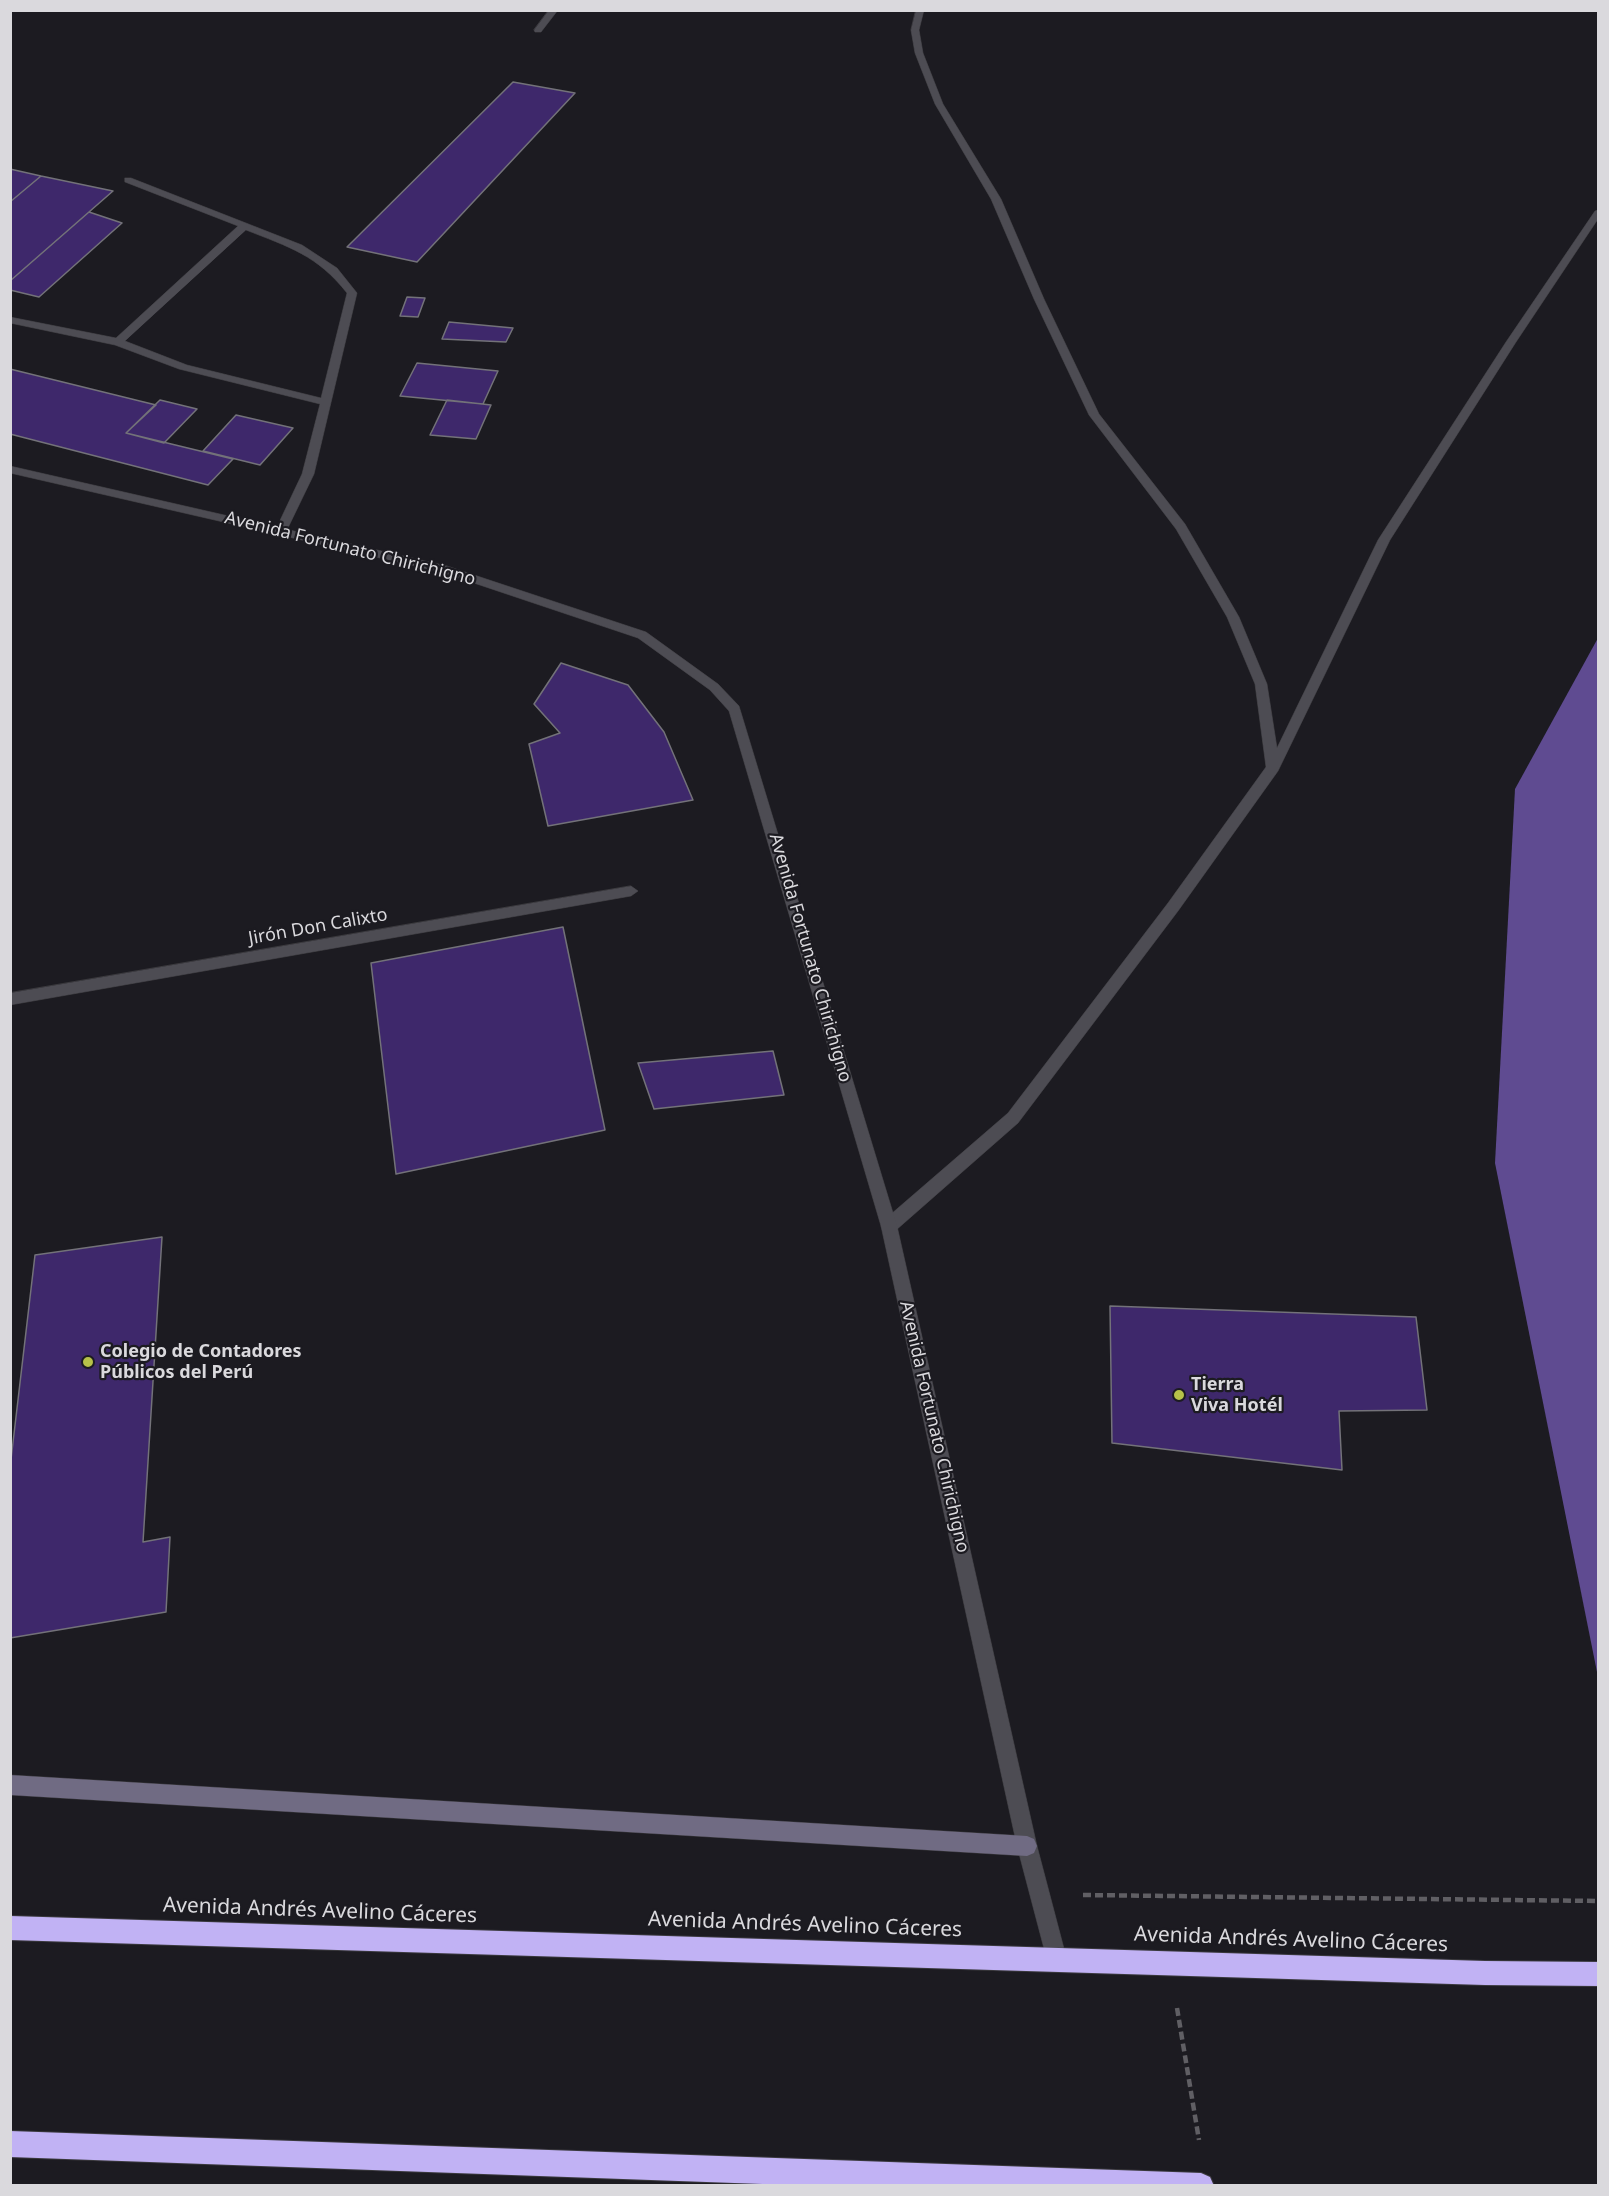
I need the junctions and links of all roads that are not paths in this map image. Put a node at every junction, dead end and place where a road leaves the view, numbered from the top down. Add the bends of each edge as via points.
1 (554, 10) edge
2 (920, 10) edge
3 (538, 30) dead end
4 (128, 180) dead end
5 (1599, 213) edge
6 (244, 226) junction
7 (10, 320) edge
8 (118, 342) junction
9 (326, 402) junction
10 (10, 469) edge
11 (281, 531) junction
12 (1273, 768) junction
13 (631, 891) dead end
14 (10, 999) edge
15 (889, 1226) junction
16 (10, 1785) edge
17 (1027, 1846) junction
18 (10, 1929) edge
19 (1057, 1960) junction
20 (1599, 1974) edge
21 (10, 2144) edge
22 (1103, 2184) edge
23 (1201, 2186) edge

1 - 3 street
2 - 12 street via 915,30 919,54 939,104 996,199 1094,415 1181,527 1233,617 1261,684
4 - 6 street
5 - 12 street via 1384,540
6 - 8 street
6 - 9 street via 299,247 334,270 351,293
7 - 8 street
8 - 9 street via 183,367
9 - 11 street via 308,474
10 - 11 street, Avenida Fortunato Chirichigno
11 - 15 street, Avenida Fortunato Chirichigno via 442,569 642,635 714,687 735,709
12 - 15 street via 1012,1118
13 - 14 street, Jirón Don Calixto
15 - 17 street, Avenida Fortunato Chirichigno
16 - 17 street
17 - 19 street, Avenida Fortunato Chirichigno
18 - 19 highway, Avenida Andrés Avelino Cáceres
19 - 20 highway, Avenida Andrés Avelino Cáceres
21 - 22 highway
22 - 23 highway

